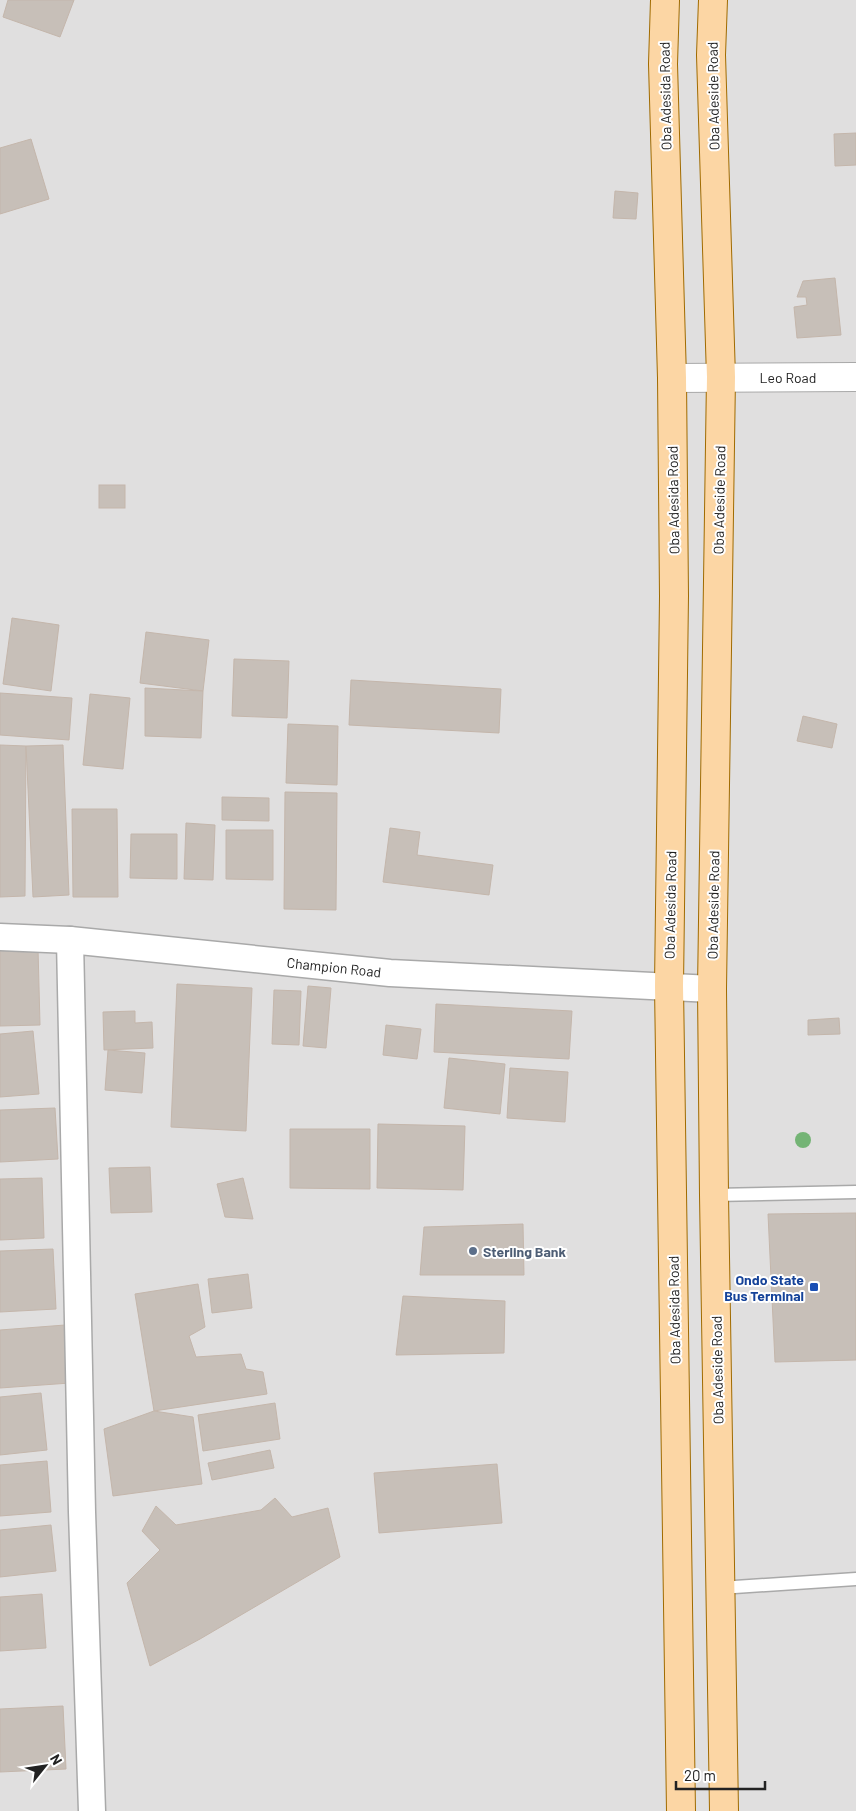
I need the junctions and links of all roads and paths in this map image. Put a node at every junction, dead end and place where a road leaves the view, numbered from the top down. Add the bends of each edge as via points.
1 (665, 0) edge
2 (712, 0) edge
3 (721, 377) junction
4 (672, 378) junction
5 (856, 378) edge
6 (0, 937) edge
7 (70, 940) junction
8 (669, 986) junction
9 (712, 989) junction
10 (856, 1192) edge
11 (714, 1195) junction
12 (856, 1579) edge
13 (720, 1588) junction
14 (92, 1811) edge
15 (681, 1811) edge
16 (724, 1811) edge

1 - 4 main road, Oba Adesida Road via 663,64
2 - 3 main road, Oba Adeside Road
3 - 4 street, Leo Road
3 - 5 street, Leo Road
3 - 9 main road, Oba Adeside Road
4 - 8 main road, Oba Adesida Road via 674,596
6 - 7 street, Champion Road
7 - 8 street, Champion Road via 390,973
7 - 14 street
8 - 9 street, Champion Road
8 - 15 main road, Oba Adesida Road
9 - 11 main road, Oba Adeside Road
10 - 11 lane
11 - 13 main road, Oba Adeside Road
12 - 13 lane
13 - 16 main road, Oba Adeside Road

